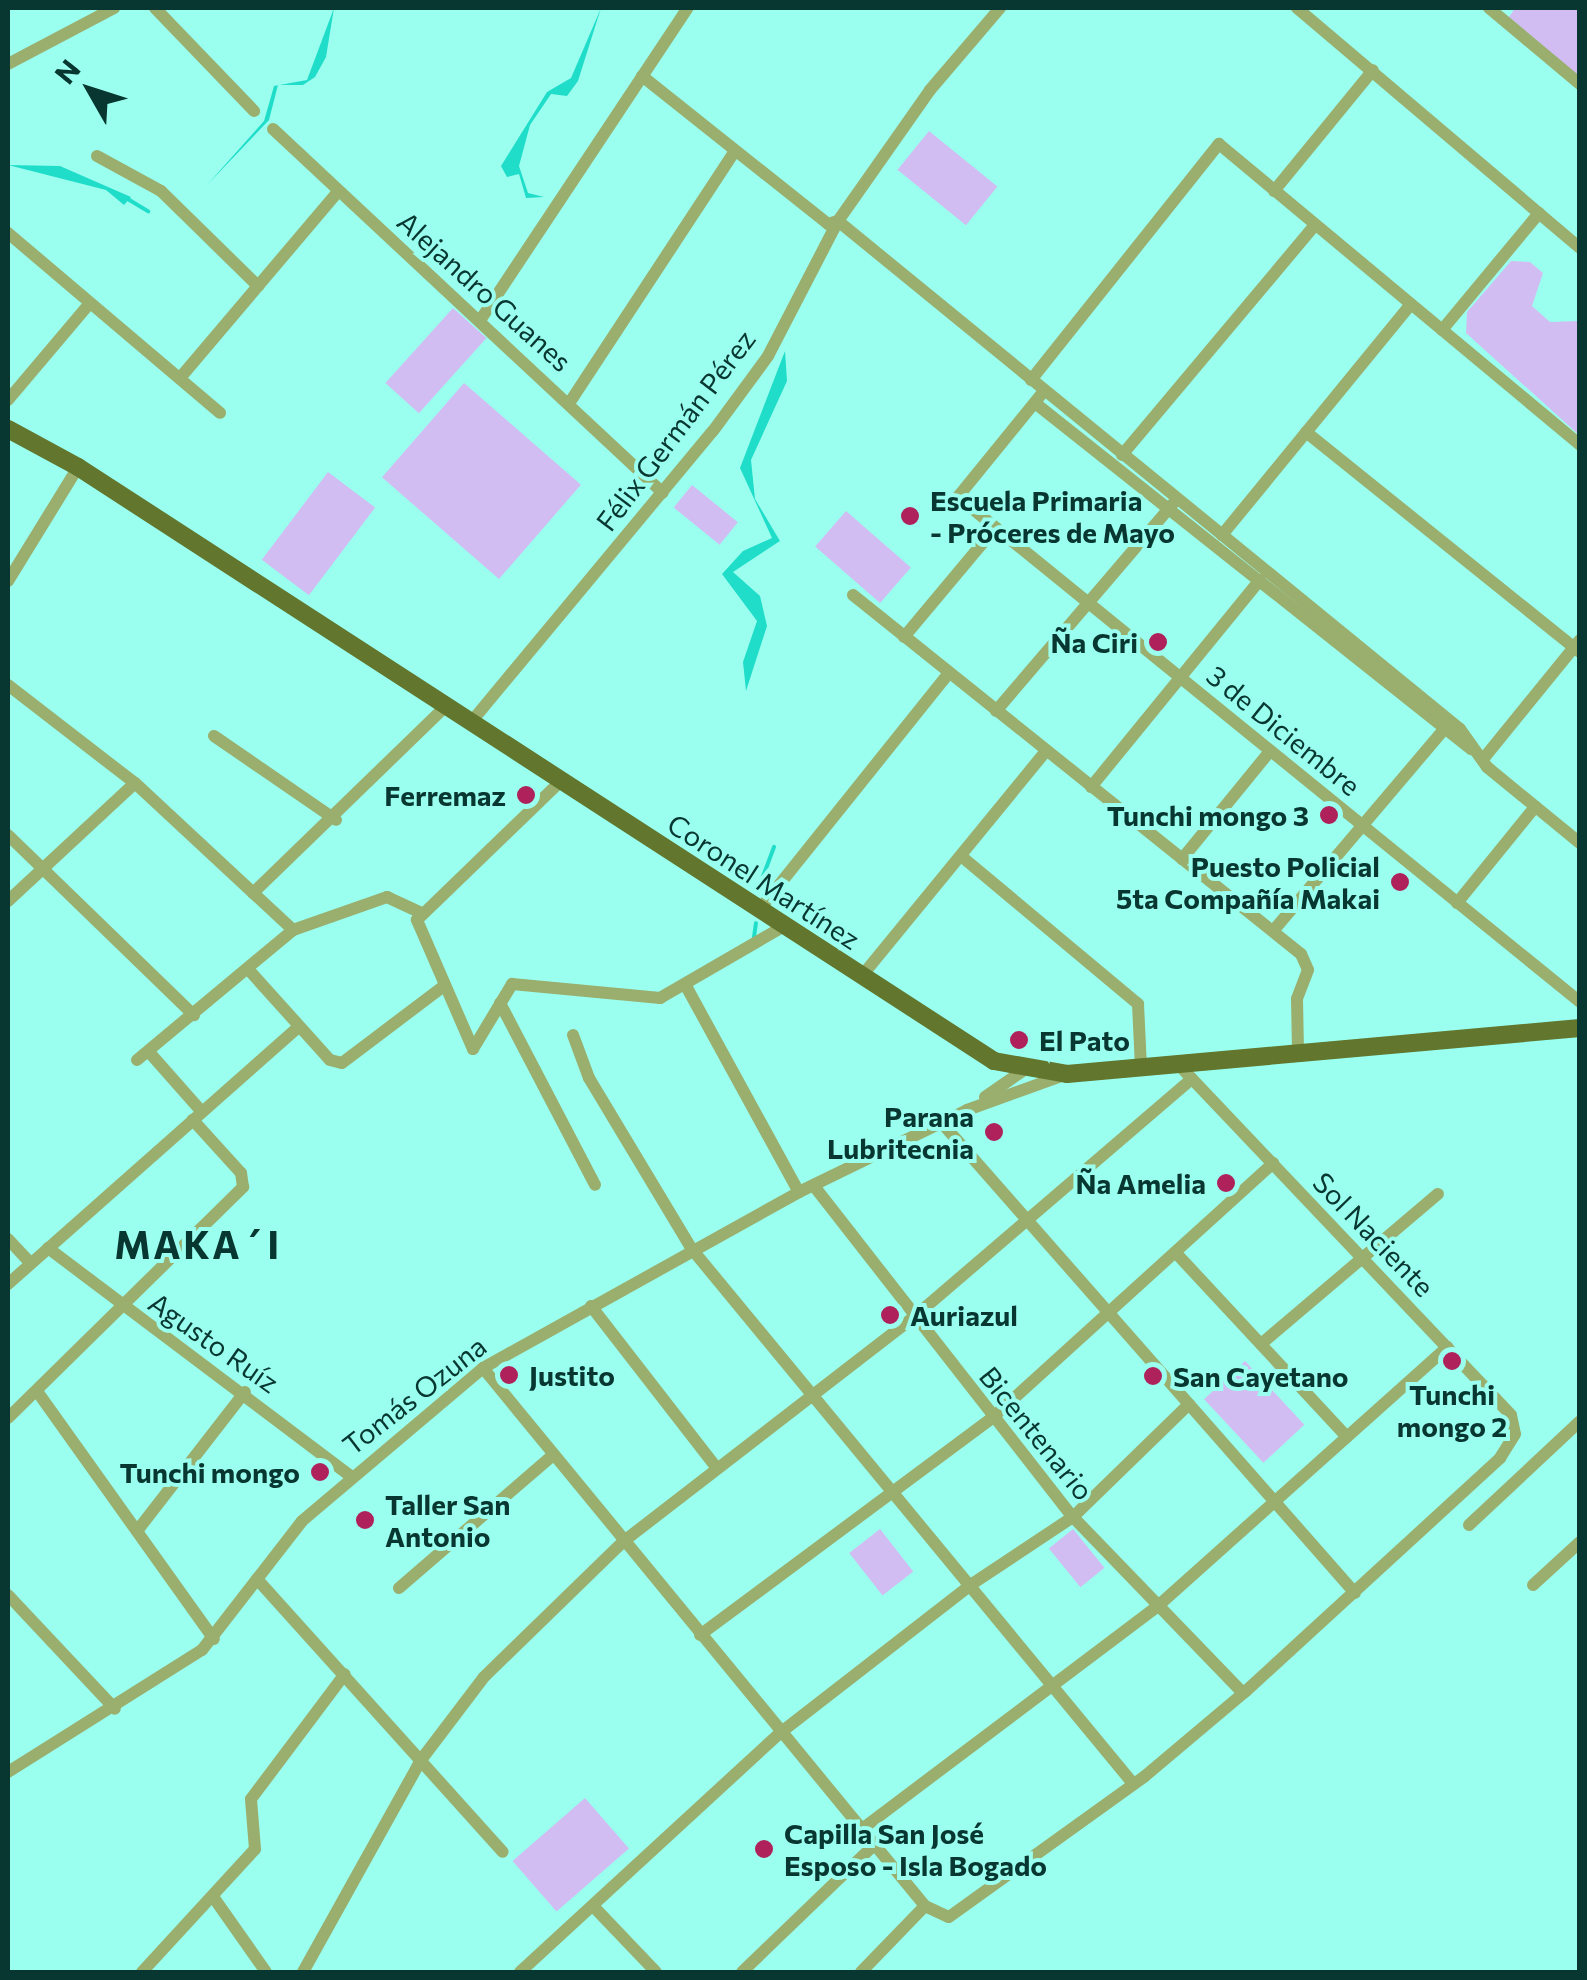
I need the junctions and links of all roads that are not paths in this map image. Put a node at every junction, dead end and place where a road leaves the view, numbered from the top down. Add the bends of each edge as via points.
1 (114, 8) edge
2 (155, 8) edge
3 (688, 8) edge
4 (1000, 8) edge
5 (1297, 8) edge
6 (1488, 8) edge
7 (1505, 12) edge
8 (8, 64) edge
9 (1373, 70) junction
10 (642, 76) junction
11 (1580, 84) edge
12 (254, 111) dead end
13 (273, 128) dead end
14 (735, 152) junction
15 (97, 156) dead end
16 (1274, 190) junction
17 (337, 193) junction
18 (1539, 213) junction
19 (838, 222) junction
20 (1315, 225) junction
21 (8, 233) edge
22 (1580, 248) edge
23 (258, 286) junction
24 (90, 303) junction
25 (1411, 304) junction
26 (481, 318) junction
27 (1442, 330) junction
28 (180, 378) junction
29 (1031, 380) junction
30 (1044, 391) junction
31 (8, 400) edge
32 (570, 402) junction
33 (1034, 403) junction
34 (220, 412) dead end
35 (8, 429) edge
36 (1306, 432) junction
37 (1580, 445) edge
38 (1122, 455) junction
39 (78, 467) junction
40 (663, 493) junction
41 (1172, 505) junction
42 (995, 528) junction
43 (1222, 536) junction
44 (1262, 578) junction
45 (8, 581) edge
46 (853, 595) dead end
47 (1088, 603) junction
48 (904, 636) junction
49 (1578, 646) edge
50 (949, 673) junction
51 (1180, 678) junction
52 (8, 685) edge
53 (446, 706) junction
54 (996, 711) junction
55 (472, 721) junction
56 (1446, 726) junction
57 (214, 736) dead end
58 (1046, 751) junction
59 (1270, 751) junction
60 (1479, 754) junction
61 (560, 782) junction
62 (134, 783) junction
63 (1090, 786) junction
64 (1535, 807) junction
65 (336, 820) junction
66 (1362, 826) junction
67 (8, 836) edge
68 (1580, 844) edge
69 (961, 856) junction
70 (1182, 858) junction
71 (40, 869) junction
72 (253, 892) junction
73 (8, 901) edge
74 (1457, 903) junction
75 (758, 910) junction
76 (422, 913) junction
77 (784, 926) junction
78 (293, 930) junction
79 (1273, 931) junction
80 (248, 969) junction
81 (861, 977) junction
82 (686, 986) junction
83 (441, 988) junction
84 (1580, 1002) edge
85 (500, 1003) junction
86 (194, 1015) junction
87 (298, 1027) junction
88 (1580, 1028) edge
89 (573, 1036) dead end
90 (149, 1052) junction
91 (1298, 1052) junction
92 (137, 1060) dead end
93 (1141, 1068) junction
94 (1024, 1070) junction
95 (1185, 1072) junction
96 (1067, 1074) junction
97 (967, 1110) junction
98 (197, 1116) junction
99 (942, 1122) junction
100 (1272, 1163) junction
101 (595, 1185) dead end
102 (814, 1186) junction
103 (799, 1192) junction
104 (1438, 1194) dead end
105 (1029, 1222) junction
106 (8, 1239) edge
107 (48, 1248) junction
108 (691, 1248) junction
109 (1176, 1253) junction
110 (1363, 1258) junction
111 (30, 1264) junction
112 (8, 1284) edge
113 (591, 1306) junction
114 (123, 1308) junction
115 (1112, 1316) junction
116 (914, 1318) junction
117 (1262, 1344) junction
118 (1448, 1347) junction
119 (483, 1368) junction
120 (246, 1392) junction
121 (39, 1394) junction
122 (816, 1394) junction
123 (1189, 1404) junction
124 (8, 1418) edge
125 (991, 1419) junction
126 (1579, 1421) edge
127 (1347, 1437) junction
128 (553, 1454) junction
129 (716, 1467) junction
130 (352, 1476) junction
131 (894, 1489) junction
132 (1275, 1502) junction
133 (1073, 1517) junction
134 (1469, 1525) dead end
135 (137, 1531) junction
136 (624, 1541) junction
137 (1580, 1542) edge
138 (257, 1579) junction
139 (972, 1584) junction
140 (1533, 1586) dead end
141 (399, 1588) dead end
142 (1356, 1593) junction
143 (8, 1594) edge
144 (1159, 1605) junction
145 (700, 1635) junction
146 (214, 1639) junction
147 (344, 1674) junction
148 (1054, 1684) junction
149 (1243, 1694) junction
150 (115, 1708) junction
151 (780, 1734) junction
152 (421, 1760) junction
153 (8, 1772) edge
154 (1130, 1780) junction
155 (862, 1829) junction
156 (874, 1844) junction
157 (503, 1852) dead end
158 (214, 1898) junction
159 (593, 1906) junction
160 (925, 1906) junction
161 (142, 1972) edge
162 (266, 1972) edge
163 (303, 1972) edge
164 (520, 1972) edge
165 (656, 1972) edge
166 (742, 1972) edge
167 (861, 1972) edge

1 - 8 street
2 - 12 street
3 - 10 street
4 - 19 street, Félix Germán Pérez via 930,90
5 - 9 street
6 - 7 street
7 - 11 street
9 - 16 street
9 - 18 street
10 - 14 street
10 - 26 street
13 - 17 street, Alejandro Guanes
14 - 19 street via 828,224
14 - 32 street
15 - 23 street via 161,191
16 - 20 street
16 - 29 street via 1218,144
17 - 23 street
17 - 26 street, Alejandro Guanes
18 - 22 street
18 - 27 street
19 - 29 street
19 - 40 street, Félix Germán Pérez via 768,356
20 - 25 street
20 - 38 street
21 - 24 street
23 - 28 street
24 - 28 street
24 - 31 street
25 - 27 street
25 - 36 street
26 - 32 street, Alejandro Guanes
27 - 37 street
28 - 34 street
29 - 30 street
30 - 33 street
30 - 38 street
32 - 40 street, Alejandro Guanes
33 - 41 street
33 - 42 street, 3 de Diciembre via 958,497
35 - 39 main road, Coronel Martínez
36 - 43 street
36 - 49 street
38 - 41 street
39 - 45 street
39 - 53 main road, Coronel Martínez
40 - 55 street, Félix Germán Pérez
41 - 43 street
41 - 44 street
41 - 47 street
42 - 47 street, 3 de Diciembre
42 - 48 street
43 - 44 street
44 - 51 street
44 - 56 street
46 - 48 street
47 - 51 street, 3 de Diciembre
47 - 54 street
48 - 50 street
49 - 60 street
50 - 54 street
50 - 75 street
51 - 59 street, 3 de Diciembre
51 - 63 street
52 - 62 street
53 - 55 main road, Coronel Martínez
53 - 65 street
54 - 58 street
55 - 61 main road, Coronel Martínez
56 - 60 street
56 - 66 street
57 - 65 street
58 - 63 street
58 - 69 street
59 - 66 street, 3 de Diciembre
59 - 70 street
60 - 64 street
61 - 75 main road, Coronel Martínez
61 - 76 street
62 - 71 street
62 - 72 street
63 - 70 street
64 - 68 street
64 - 74 street
65 - 72 street
66 - 74 street, 3 de Diciembre
66 - 79 street
67 - 71 street
69 - 81 street
69 - 93 street via 1138,1004
70 - 79 street
71 - 73 street
71 - 86 street
72 - 78 street
74 - 84 street, 3 de Diciembre
75 - 77 main road, Coronel Martínez
76 - 78 street via 386,898
76 - 83 street
77 - 81 main road, Coronel Martínez
77 - 82 street
78 - 80 street
79 - 91 street via 1308,966 1297,998
80 - 86 street
80 - 87 street
81 - 94 main road, Coronel Martínez via 957,1041
82 - 85 street via 660,998 517,983
82 - 103 street
83 - 85 street via 473,1050
83 - 87 street via 342,1063
85 - 101 street
86 - 90 street
87 - 98 street
88 - 91 main road, Coronel Martínez
89 - 108 street via 590,1078
90 - 92 street
90 - 98 street
91 - 95 main road, Coronel Martínez
93 - 95 main road, Coronel Martínez
93 - 96 main road, Coronel Martínez
94 - 96 main road, Coronel Martínez
94 - 97 street, Tomás Ozuna
95 - 100 street, Sol Naciente
95 - 105 street
96 - 97 street, Tomás Ozuna
97 - 99 street, Tomás Ozuna
98 - 107 street
98 - 114 street via 241,1172 244,1187
99 - 102 street, Tomás Ozuna
99 - 105 street
100 - 109 street
100 - 110 street, Sol Naciente
102 - 103 street, Tomás Ozuna
102 - 116 street, Bicentenario
103 - 108 street, Tomás Ozuna
104 - 110 street
105 - 115 street
105 - 116 street
106 - 111 street
107 - 111 street
107 - 114 street, Agusto Ruíz
108 - 113 street, Tomás Ozuna
108 - 122 street
109 - 115 street
109 - 117 street
110 - 117 street
110 - 118 street, Sol Naciente
111 - 112 street
113 - 119 street, Tomás Ozuna
113 - 129 street
114 - 120 street, Agusto Ruíz
114 - 121 street
115 - 123 street
115 - 125 street
116 - 122 street
116 - 125 street, Bicentenario
117 - 127 street
118 - 127 street
118 - 142 street, Sol Naciente via 1511,1415 1510,1445
119 - 128 street
119 - 130 street, Tomás Ozuna
120 - 130 street, Agusto Ruíz
120 - 135 street
121 - 124 street
121 - 135 street
122 - 129 street
122 - 131 street
123 - 132 street
123 - 133 street
125 - 131 street
125 - 133 street, Bicentenario
126 - 134 street
127 - 132 street
128 - 136 street
128 - 141 street
129 - 136 street
130 - 138 street, Tomás Ozuna
131 - 139 street
131 - 145 street
132 - 142 street
132 - 144 street
133 - 139 street
133 - 144 street, Bicentenario
135 - 146 street
136 - 145 street
136 - 152 street via 484,1677
137 - 140 street
138 - 146 street, Tomás Ozuna
138 - 147 street
139 - 148 street
139 - 151 street
142 - 149 street
143 - 150 street
144 - 148 street
144 - 149 street, Bicentenario
145 - 151 street
146 - 150 street, Tomás Ozuna
147 - 152 street
147 - 158 street via 251,1800 258,1843
148 - 154 street
148 - 155 street
149 - 154 street via 1145,1776
150 - 153 street, Tomás Ozuna
151 - 155 street
151 - 159 street
152 - 157 street
152 - 163 street
154 - 160 street via 950,1917 937,1918
155 - 156 street
156 - 160 street
156 - 166 street
158 - 161 street
158 - 162 street
159 - 164 street
159 - 165 street
160 - 167 street

